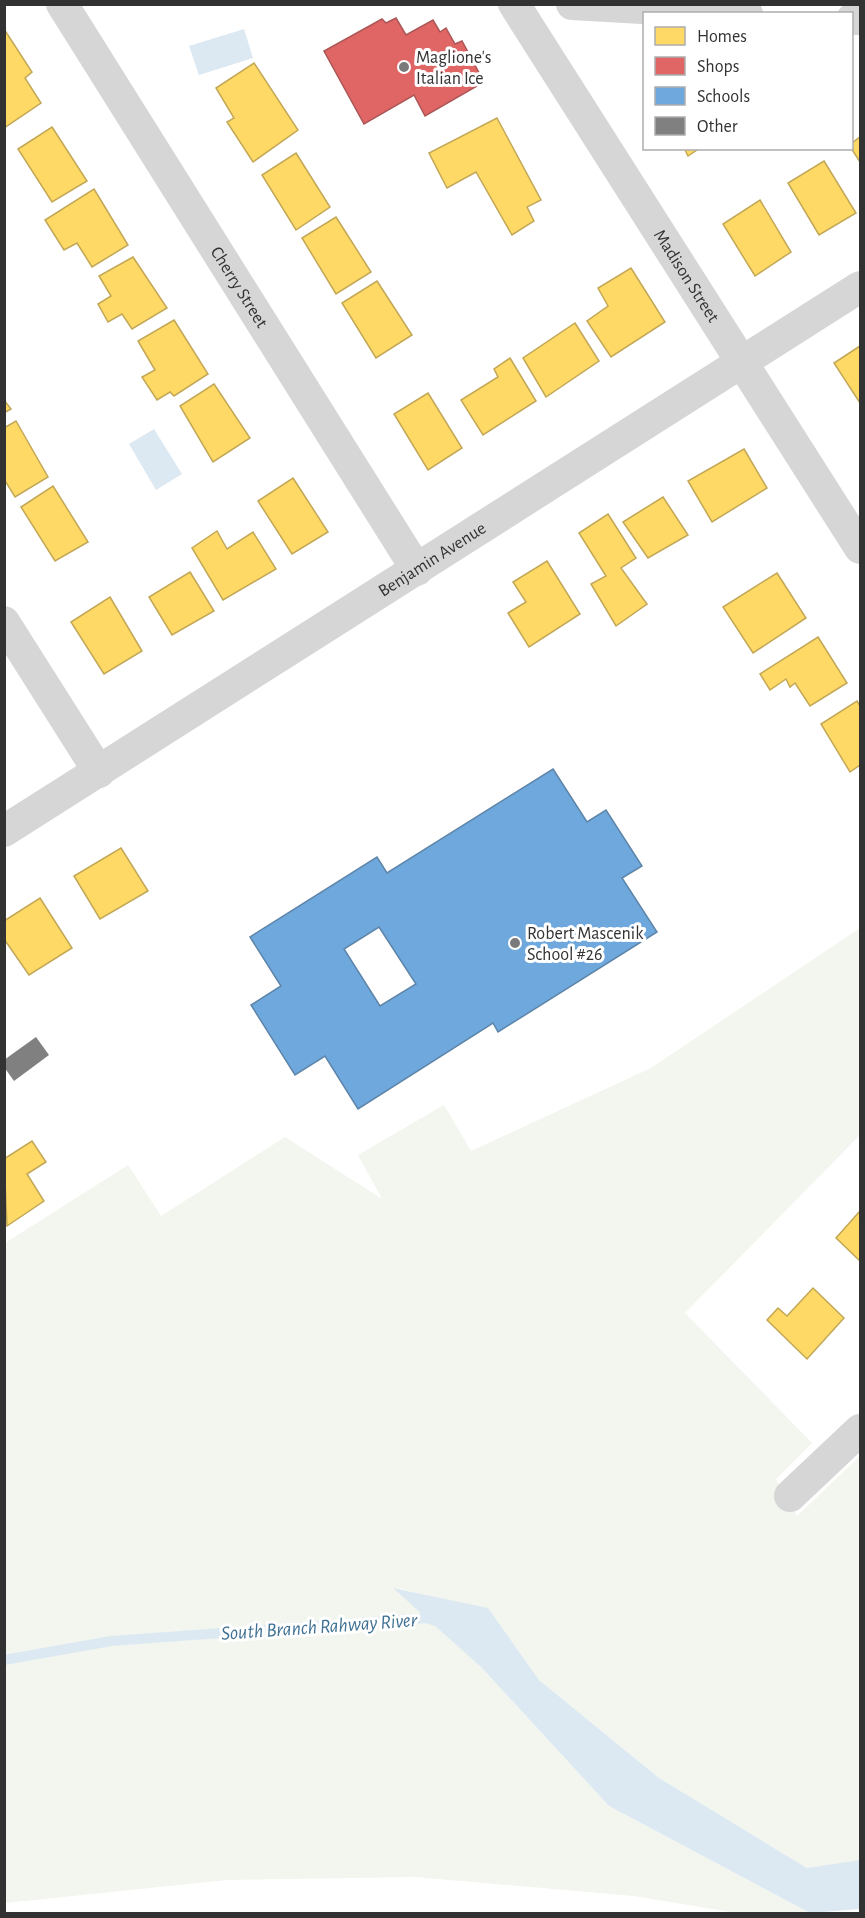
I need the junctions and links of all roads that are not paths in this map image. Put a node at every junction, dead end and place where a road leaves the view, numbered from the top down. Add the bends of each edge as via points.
1 (62, 4) edge
2 (514, 4) edge
3 (572, 4) edge
4 (712, 12) edge
5 (861, 287) edge
6 (742, 363) junction
7 (861, 548) edge
8 (417, 570) junction
9 (4, 622) edge
10 (99, 772) junction
11 (4, 831) edge
12 (861, 1430) edge
13 (790, 1496) dead end

1 - 8 street, Cherry Street
2 - 6 street, Madison Street
3 - 4 street
5 - 6 street, Benjamin Avenue
6 - 7 street, Madison Street
6 - 8 street, Benjamin Avenue
8 - 10 street, Benjamin Avenue
9 - 10 street
10 - 11 street, Benjamin Avenue
12 - 13 street

